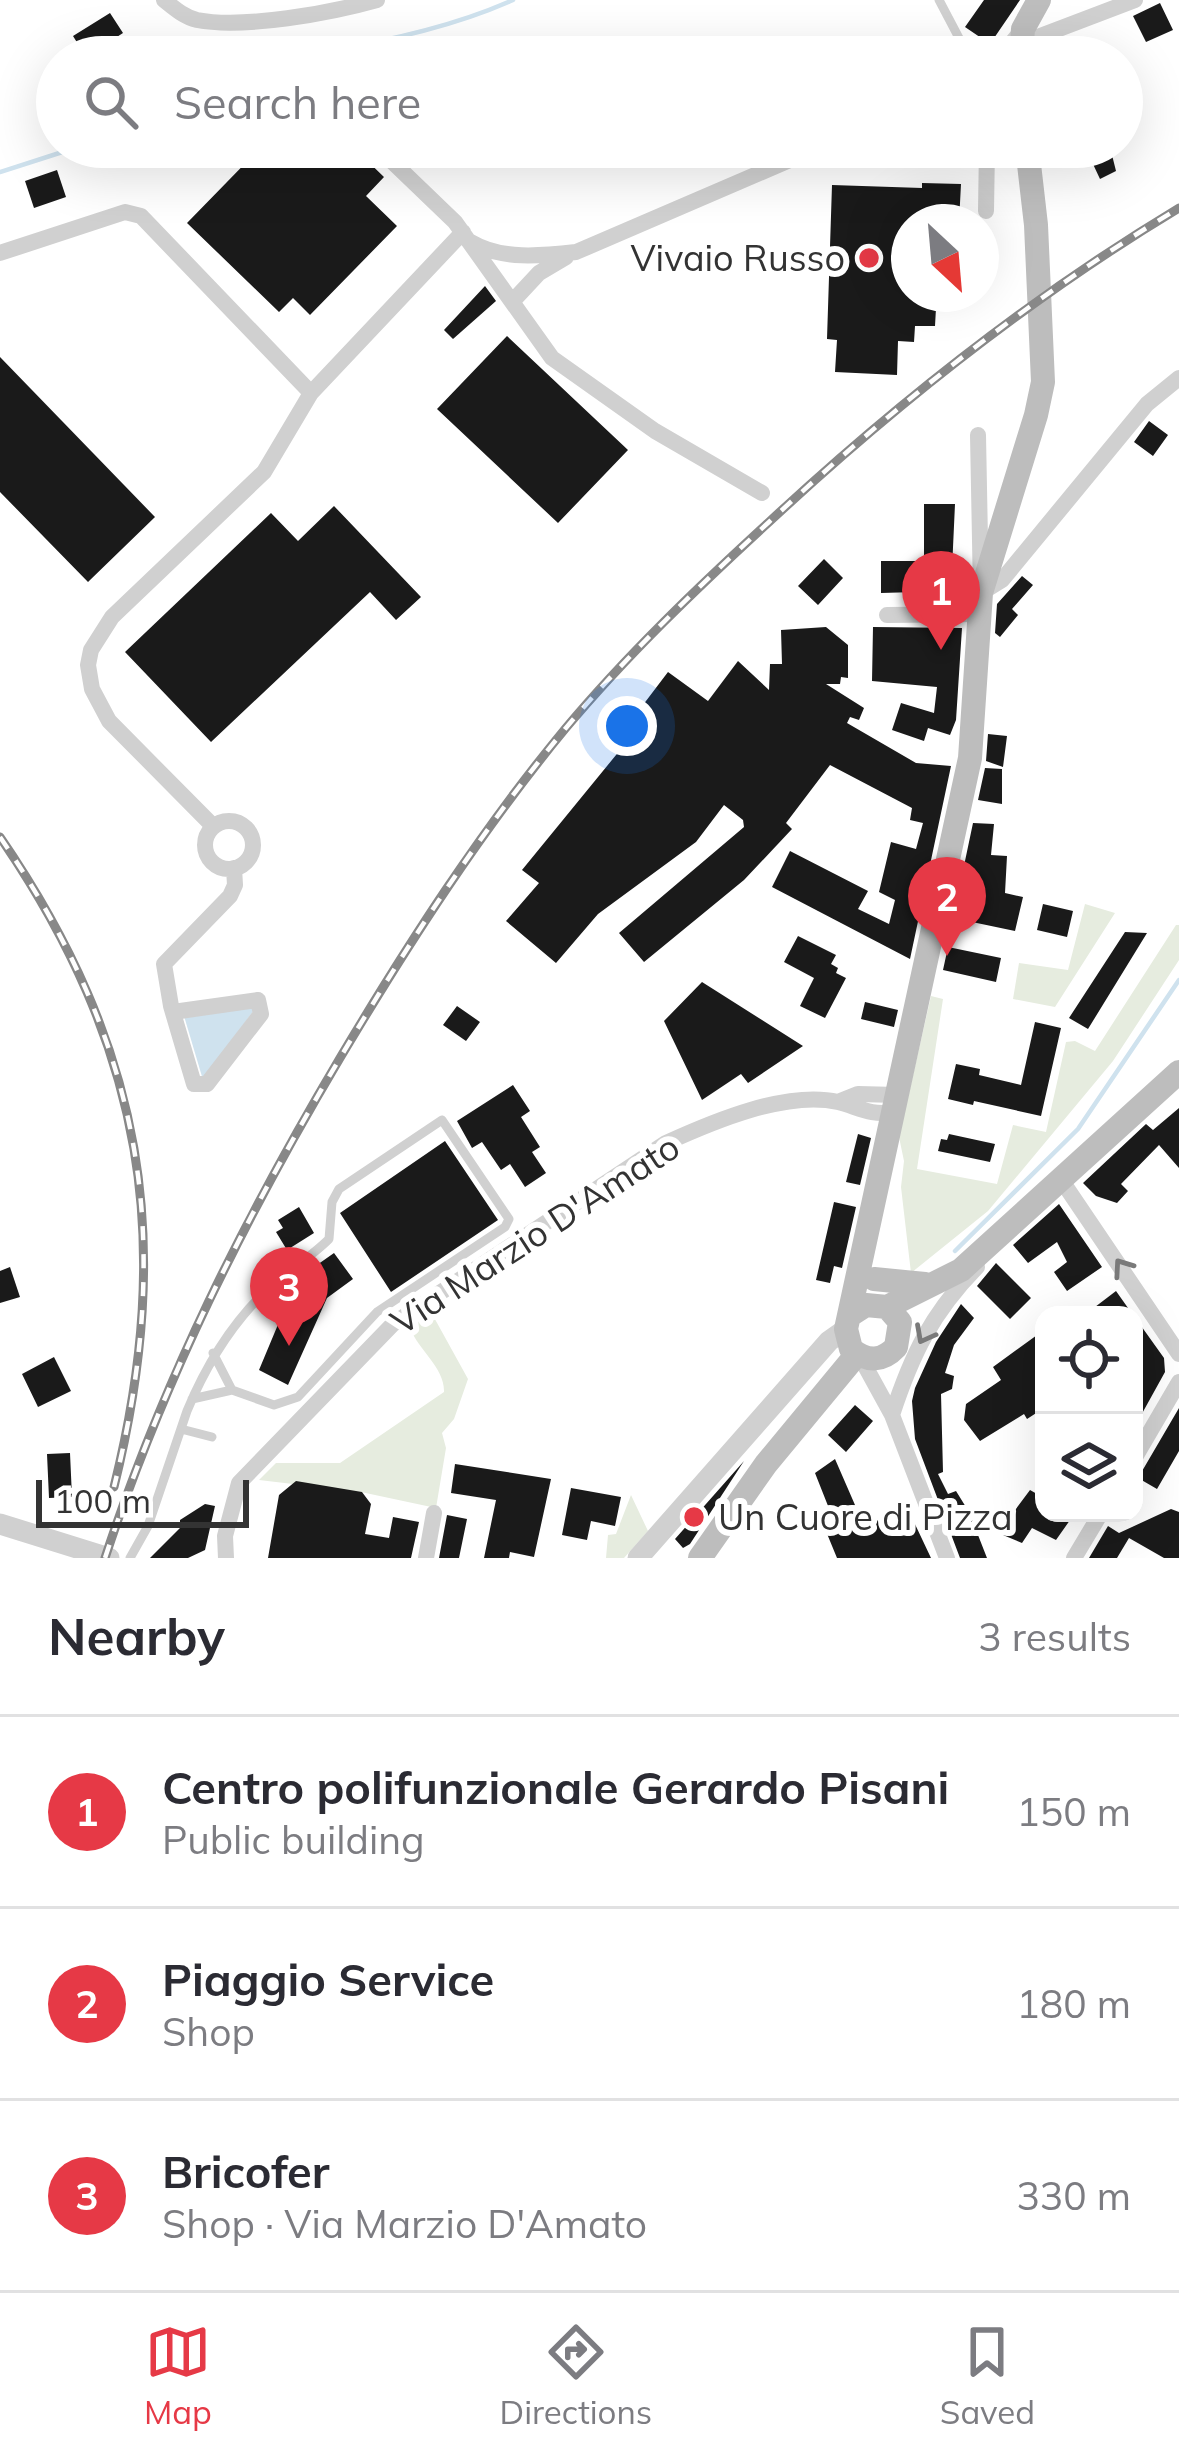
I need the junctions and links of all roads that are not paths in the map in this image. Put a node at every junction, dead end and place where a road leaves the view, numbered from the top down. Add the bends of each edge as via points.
1 (164, 0) edge
2 (377, 0) edge
3 (940, 0) edge
4 (1039, 0) edge
5 (1135, 0) edge
6 (958, 36) edge
7 (1022, 36) edge
8 (1045, 36) edge
9 (398, 168) edge
10 (771, 168) edge
11 (987, 168) edge
12 (1029, 168) edge
13 (986, 204) edge
14 (466, 237) junction
15 (576, 251) junction
16 (0, 254) edge
17 (512, 302) junction
18 (1179, 379) edge
19 (311, 393) junction
20 (978, 435) dead end
21 (762, 493) dead end
22 (994, 547) junction
23 (1024, 552) junction
24 (980, 603) junction
25 (887, 615) dead end
26 (213, 826) junction
27 (234, 868) junction
28 (173, 1012) junction
29 (1179, 1072) edge
30 (1151, 1097) junction
31 (1179, 1100) edge
32 (895, 1104) junction
33 (1062, 1181) junction
34 (1025, 1214) junction
35 (511, 1234) junction
36 (861, 1250) junction
37 (874, 1279) junction
38 (939, 1283) junction
39 (885, 1306) junction
40 (854, 1341) junction
41 (213, 1354) junction
42 (1179, 1354) edge
43 (331, 1374) junction
44 (1179, 1382) edge
45 (232, 1390) junction
46 (192, 1399) junction
47 (892, 1415) junction
48 (181, 1429) junction
49 (212, 1437) dead end
50 (1143, 1444) edge
51 (434, 1513) dead end
52 (1096, 1522) edge
53 (0, 1524) edge
54 (109, 1558) edge
55 (130, 1558) edge
56 (226, 1558) edge
57 (426, 1558) edge
58 (638, 1558) edge
59 (700, 1558) edge
60 (947, 1558) edge
61 (1074, 1558) edge

1 - 2 street via 196,20 222,21 289,18
3 - 6 lane
4 - 7 main road
5 - 8 street
9 - 14 street
10 - 15 street
11 - 13 street
12 - 22 main road via 1042,382
14 - 15 street via 487,251
14 - 17 street
14 - 19 street
15 - 17 street
16 - 19 street via 125,212 141,216
17 - 21 street via 574,377
18 - 23 street via 1147,404
19 - 26 street via 265,472 112,617 92,650 92,688 109,722
20 - 24 street
22 - 23 street
22 - 24 main road
23 - 24 street
24 - 25 street
24 - 32 main road via 970,758
26 - 27 street via 207,855
26 - 27 street via 236,821 253,838 248,861
27 - 28 street via 230,896 164,964
28 - 28 street via 258,1000 261,1007 200,1087
29 - 30 main road
30 - 31 street
30 - 33 main road
32 - 35 street, Via Marzio D'Amato via 858,1094 701,1127
32 - 36 main road
33 - 34 main road
42 -> 33 street
34 - 38 main road
34 -> 47 street via 938,1309
35 - 41 lane via 442,1120 340,1189 329,1239 272,1285
35 - 43 street, Via Marzio D'Amato via 370,1333
36 - 37 main road
36 - 40 main road
37 - 38 main road
37 - 39 main road
38 - 39 main road
39 - 40 main road via 866,1305
39 - 40 main road via 899,1322 900,1339 882,1358
40 - 47 street
40 - 58 street via 805,1370
40 - 59 main road
41 - 45 lane
41 - 46 lane
43 - 45 lane via 274,1406
43 - 56 street, Via Marzio D'Amato via 239,1483
44 - 50 street
45 - 46 lane
46 - 48 lane
47 - 60 street
48 - 49 lane
48 - 55 lane
51 - 57 street
52 - 61 street
53 - 54 street

